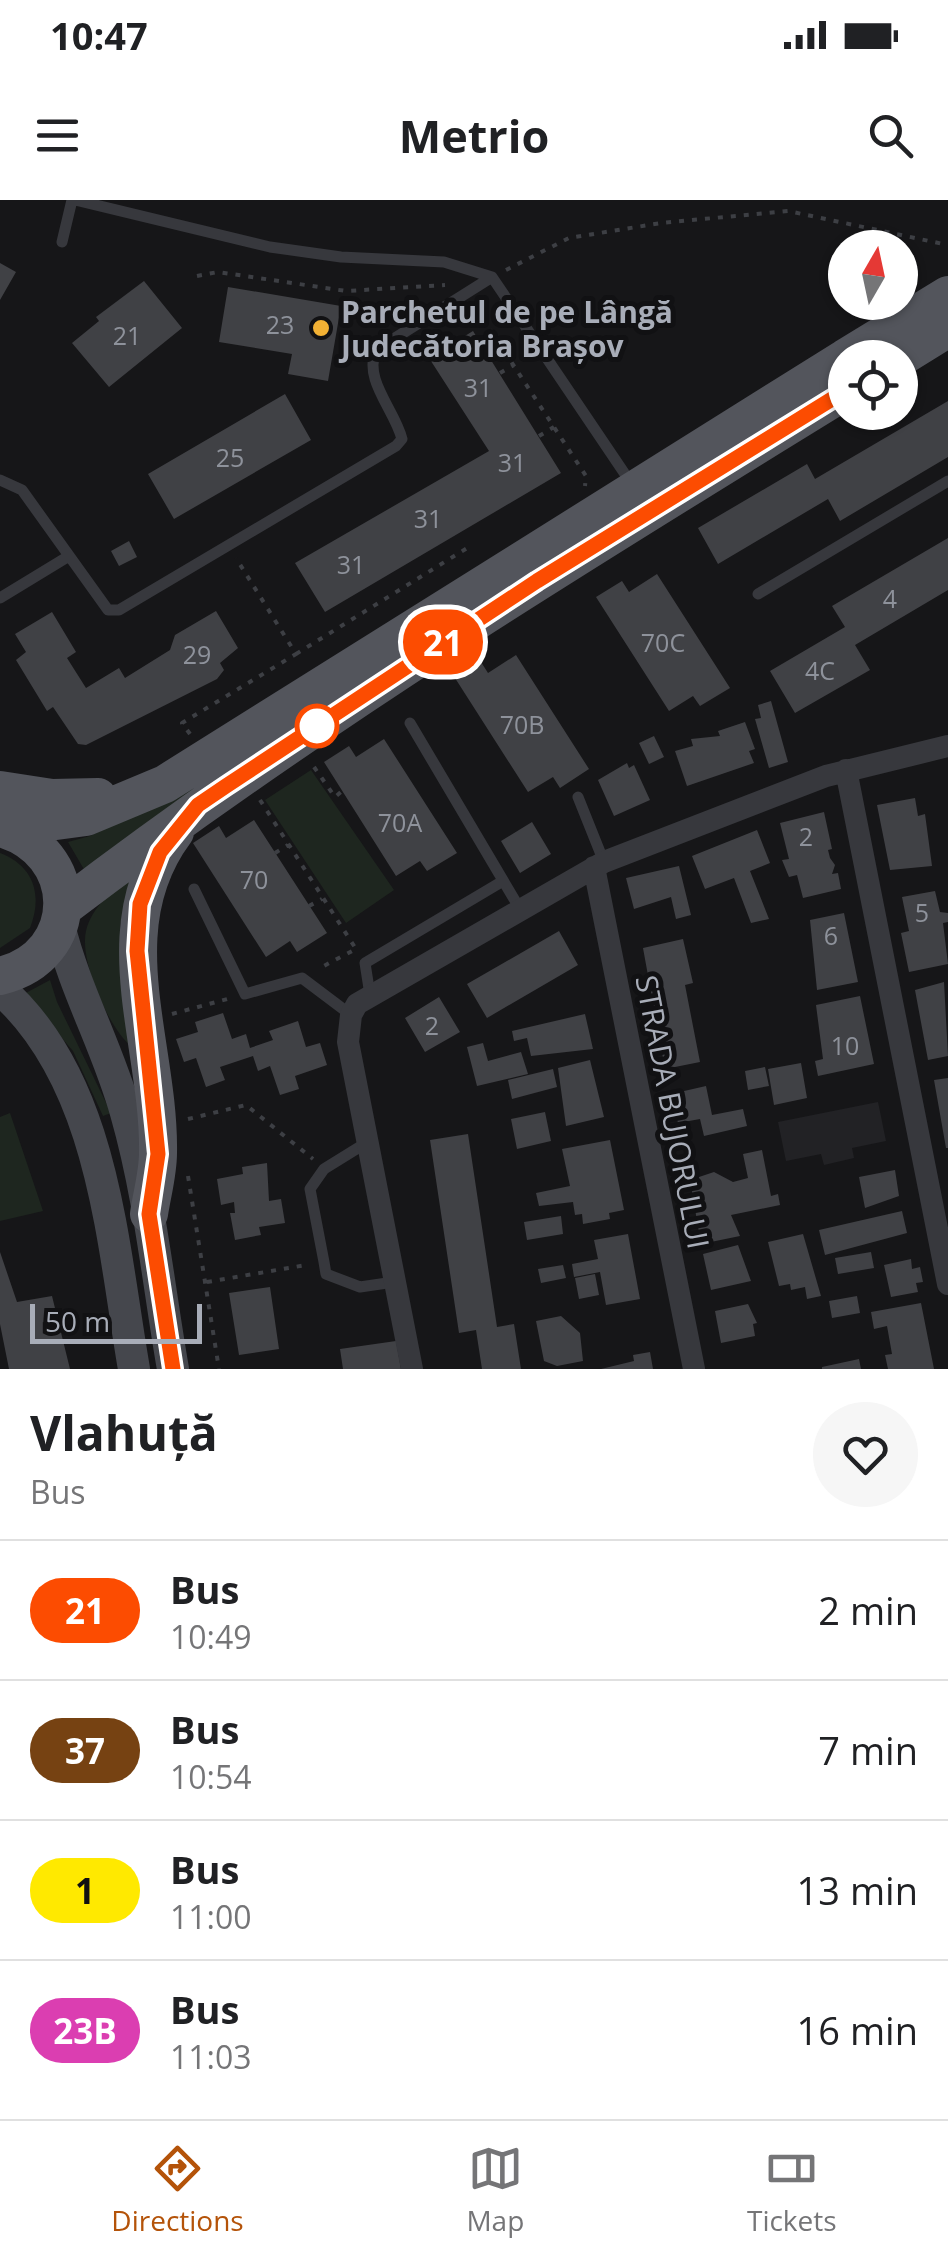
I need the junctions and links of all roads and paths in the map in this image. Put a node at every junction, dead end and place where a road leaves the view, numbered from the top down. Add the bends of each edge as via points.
1 (74, 200) edge
2 (62, 242) dead end
3 (948, 245) edge
4 (492, 277) junction
5 (948, 295) edge
6 (948, 328) edge
7 (874, 340) edge
8 (918, 347) edge
9 (514, 365) dead end
10 (828, 368) edge
11 (500, 373) dead end
12 (828, 402) edge
13 (554, 427) dead end
14 (539, 436) dead end
15 (0, 480) edge
16 (948, 481) edge
17 (634, 487) junction
18 (228, 545) junction
19 (472, 545) dead end
20 (69, 556) junction
21 (758, 594) dead end
22 (0, 598) edge
23 (296, 654) junction
24 (410, 723) dead end
25 (194, 740) dead end
26 (948, 746) edge
27 (311, 762) dead end
28 (846, 770) junction
29 (0, 790) edge
30 (342, 791) dead end
31 (136, 796) junction
32 (257, 796) dead end
33 (578, 797) dead end
34 (198, 805) junction
35 (2, 828) edge
36 (289, 844) junction
37 (275, 853) dead end
38 (599, 864) junction
39 (503, 881) junction
40 (194, 889) dead end
41 (324, 898) junction
42 (309, 906) dead end
43 (520, 909) junction
44 (61, 916) junction
45 (0, 976) edge
46 (302, 978) junction
47 (0, 990) edge
48 (245, 994) junction
49 (370, 995) junction
50 (351, 1015) junction
51 (163, 1017) dead end
52 (178, 1121) dead end
53 (366, 1143) junction
54 (324, 1169) junction
55 (149, 1214) junction
56 (324, 1262) junction
57 (207, 1282) dead end
58 (394, 1282) junction
59 (948, 1284) edge
60 (134, 1369) edge
61 (173, 1369) edge
62 (412, 1369) edge
63 (694, 1369) edge

1 - 2 lane
1 - 4 lane via 270,247 444,262
3 - 4 path via 788,211 569,238
4 - 17 lane
4 - 18 lane via 376,350 374,378 400,429 396,446
5 - 7 main road
6 - 8 main road
9 - 11 path
10 - 17 main road
12 - 34 main road via 504,602
13 - 14 path
15 - 20 lane via 22,490
16 - 21 lane
17 - 31 main road via 208,760
18 - 20 lane via 120,610 108,610
18 - 23 path
19 - 23 path
20 - 22 lane
23 - 25 path via 182,722
24 - 39 lane
26 - 28 street
27 - 30 path via 335,797
28 - 38 street
28 - 59 street
29 - 31 main road via 52,798
31 - 35 main road via 86,817
32 - 36 path
33 - 38 lane
34 - 44 main road
34 - 55 main road via 160,852 140,904 137,951 158,1154
35 - 44 main road via 41,849 54,866
36 - 37 path
36 - 41 path
38 - 43 street
38 - 63 street, STRADA BUJORULUI
39 - 43 lane
39 - 49 lane via 365,964
40 - 48 lane
41 - 42 path
41 - 46 path via 356,949
43 - 49 street
44 - 45 main road via 32,963
44 - 55 main road via 76,988 114,1075
46 - 48 lane
46 - 50 lane
47 - 60 main road via 62,1070 81,1112
48 - 51 path
49 - 50 street
50 - 53 street via 348,1042
52 - 54 path via 246,1105
53 - 54 lane
53 - 58 street
54 - 56 lane via 310,1189
55 - 61 main road
56 - 57 path
56 - 58 lane via 326,1274 360,1286
58 - 62 street

